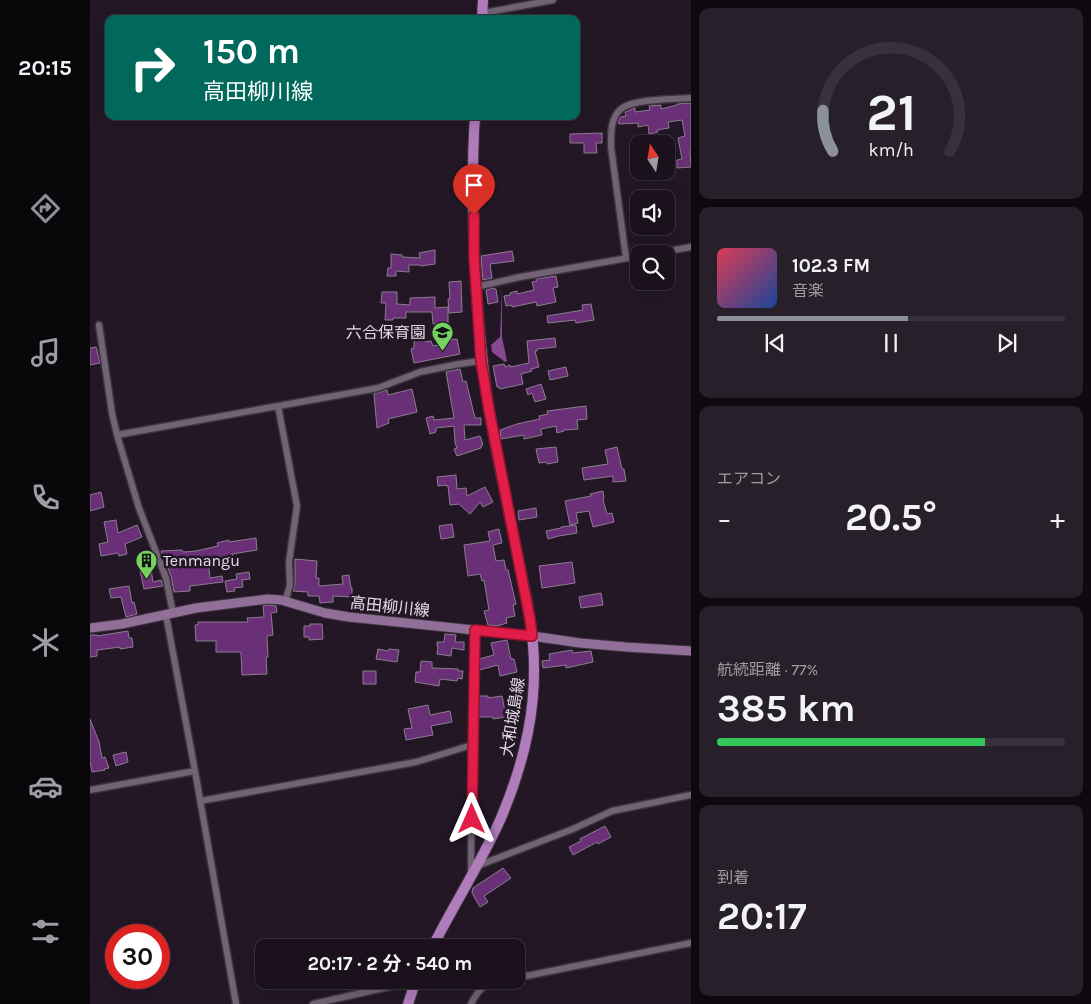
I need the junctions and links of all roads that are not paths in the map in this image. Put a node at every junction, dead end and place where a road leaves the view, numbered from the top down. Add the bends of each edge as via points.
1 (483, 0) edge
2 (553, 0) edge
3 (482, 15) edge
4 (486, 15) edge
5 (691, 98) edge
6 (476, 120) edge
7 (691, 247) edge
8 (675, 250) edge
9 (630, 257) edge
10 (626, 258) junction
11 (476, 287) junction
12 (100, 325) dead end
13 (481, 361) junction
14 (278, 406) junction
15 (117, 435) junction
16 (285, 602) junction
17 (169, 614) junction
18 (90, 628) edge
19 (475, 630) junction
20 (532, 636) junction
21 (691, 651) edge
22 (472, 746) junction
23 (195, 771) junction
24 (90, 790) edge
25 (691, 795) edge
26 (200, 801) junction
27 (474, 870) junction
28 (437, 939) edge
29 (691, 943) edge
30 (525, 976) edge
31 (380, 989) edge
32 (413, 989) edge
33 (481, 989) edge
34 (236, 1004) edge
35 (313, 1004) edge
36 (408, 1004) edge
37 (471, 1004) edge

1 - 3 main road
2 - 4 street
5 - 10 street via 635,103 620,109 613,120 611,147
6 - 11 main road, 大和城島線 via 473,169
7 - 8 street
9 - 10 street
10 - 11 street
11 - 13 main road, 大和城島線
12 - 15 street
13 - 14 street via 420,372 378,388
13 - 20 main road, 大和城島線
14 - 15 street
14 - 16 street via 297,506 289,562 290,585
15 - 17 street via 139,508 166,578
16 - 17 main road, 高田柳川線 via 253,600
16 - 19 main road, 高田柳川線 via 349,617
17 - 18 main road, 高田柳川線
17 - 23 street
19 - 20 main road, 高田柳川線
19 - 22 street
20 - 21 main road, 高田柳川線 via 626,648
20 - 27 main road, 大和城島線 via 532,707 521,764 501,818
22 - 26 street via 416,762
22 - 27 street
23 - 24 street
23 - 26 street
25 - 27 street via 612,812
26 - 34 street
27 - 28 main road, 大和城島線
29 - 30 street
31 - 35 street
32 - 36 main road
33 - 37 street

